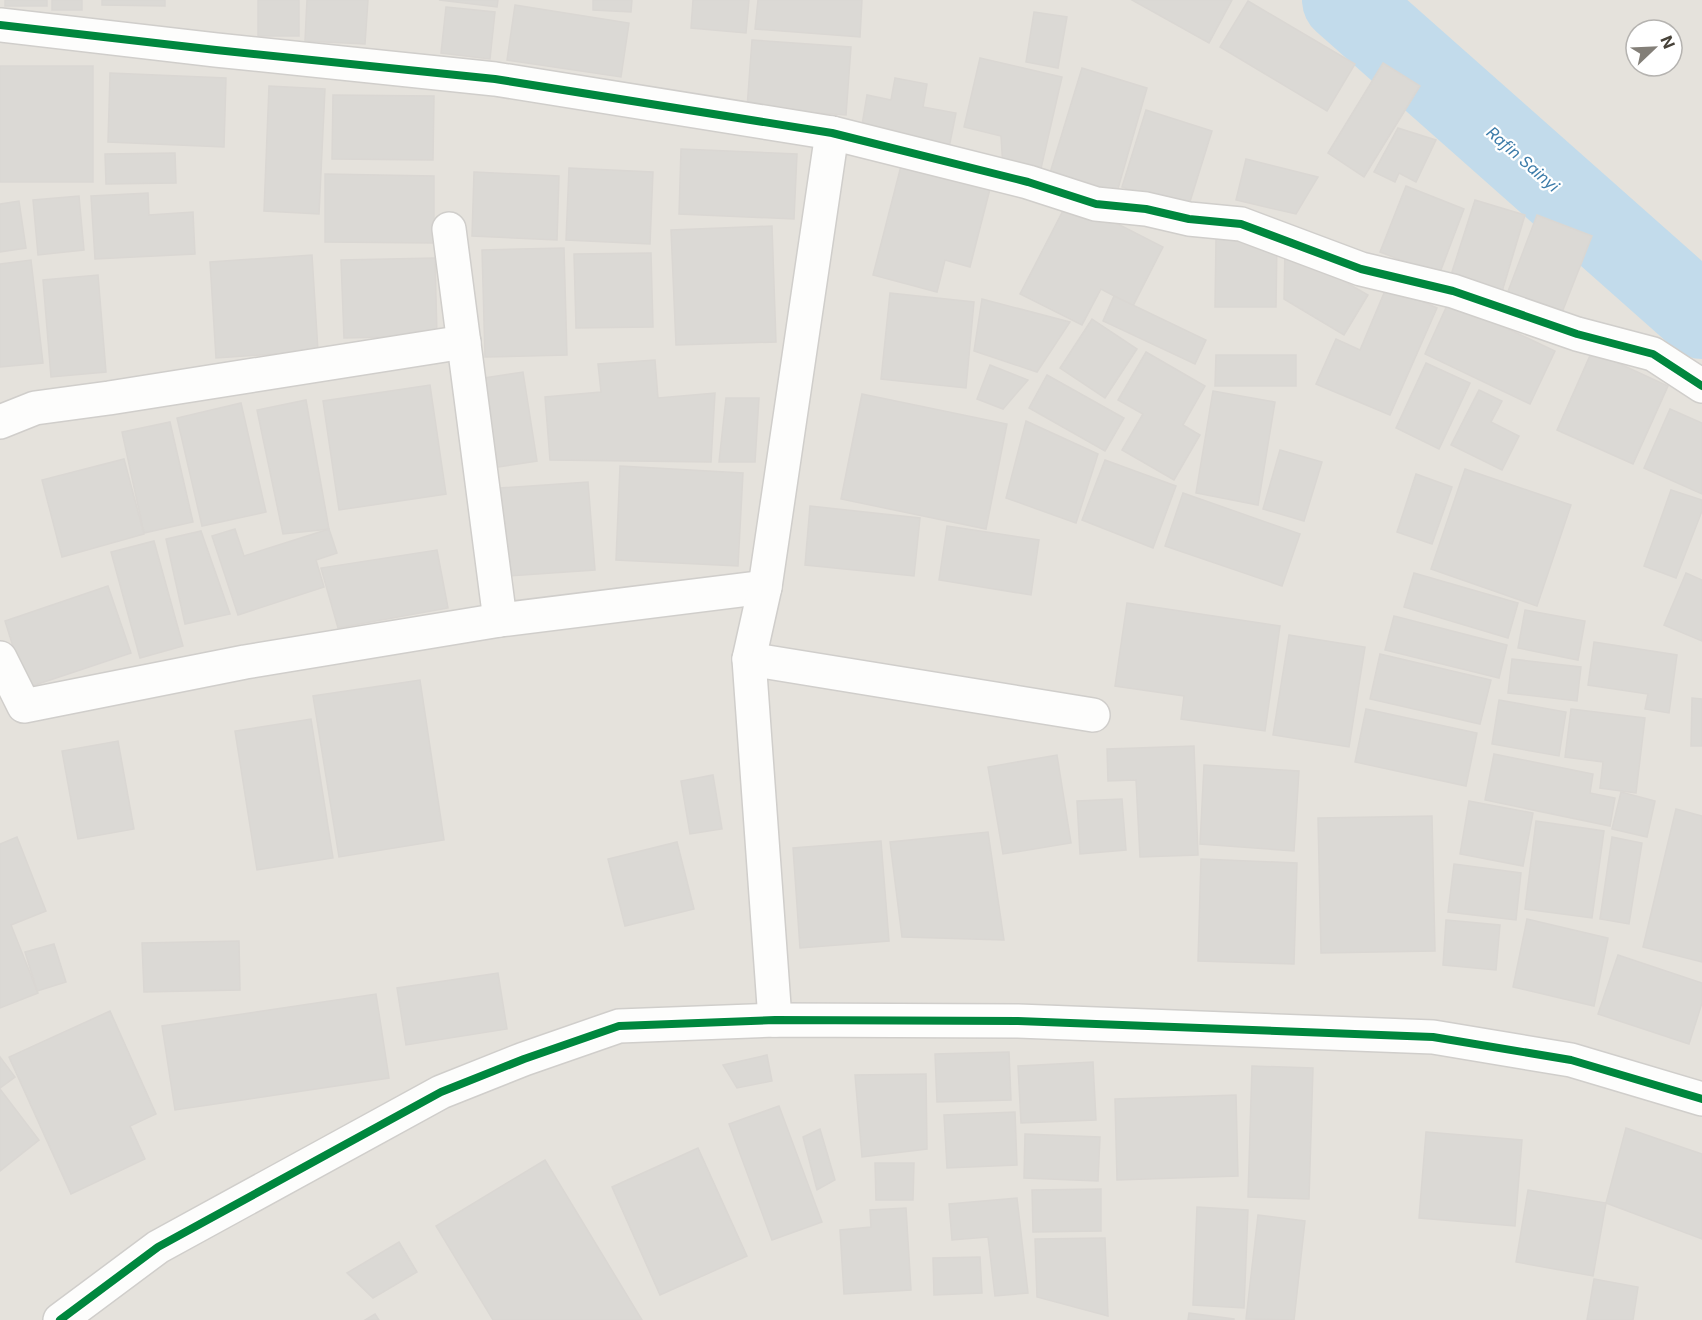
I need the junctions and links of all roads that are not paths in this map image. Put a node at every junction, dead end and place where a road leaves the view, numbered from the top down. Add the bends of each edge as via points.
1 (0, 25) edge
2 (832, 134) junction
3 (448, 230) dead end
4 (464, 342) junction
5 (1702, 386) edge
6 (0, 422) edge
7 (765, 587) junction
8 (500, 620) junction
9 (0, 658) edge
10 (749, 659) junction
11 (1093, 715) dead end
12 (775, 1020) junction
13 (1702, 1099) edge
14 (60, 1320) edge

1 - 2 street via 495,79
2 - 5 street via 1028,182 1096,204 1241,224 1361,269 1453,291 1577,334 1653,354
2 - 7 street
3 - 4 street
4 - 6 street via 35,408
4 - 8 street
7 - 8 street
7 - 10 street
8 - 9 street via 245,662 24,706
10 - 11 street
10 - 12 street
12 - 13 street via 1018,1021 1433,1037 1571,1060
12 - 14 street via 620,1026 441,1092 158,1247

